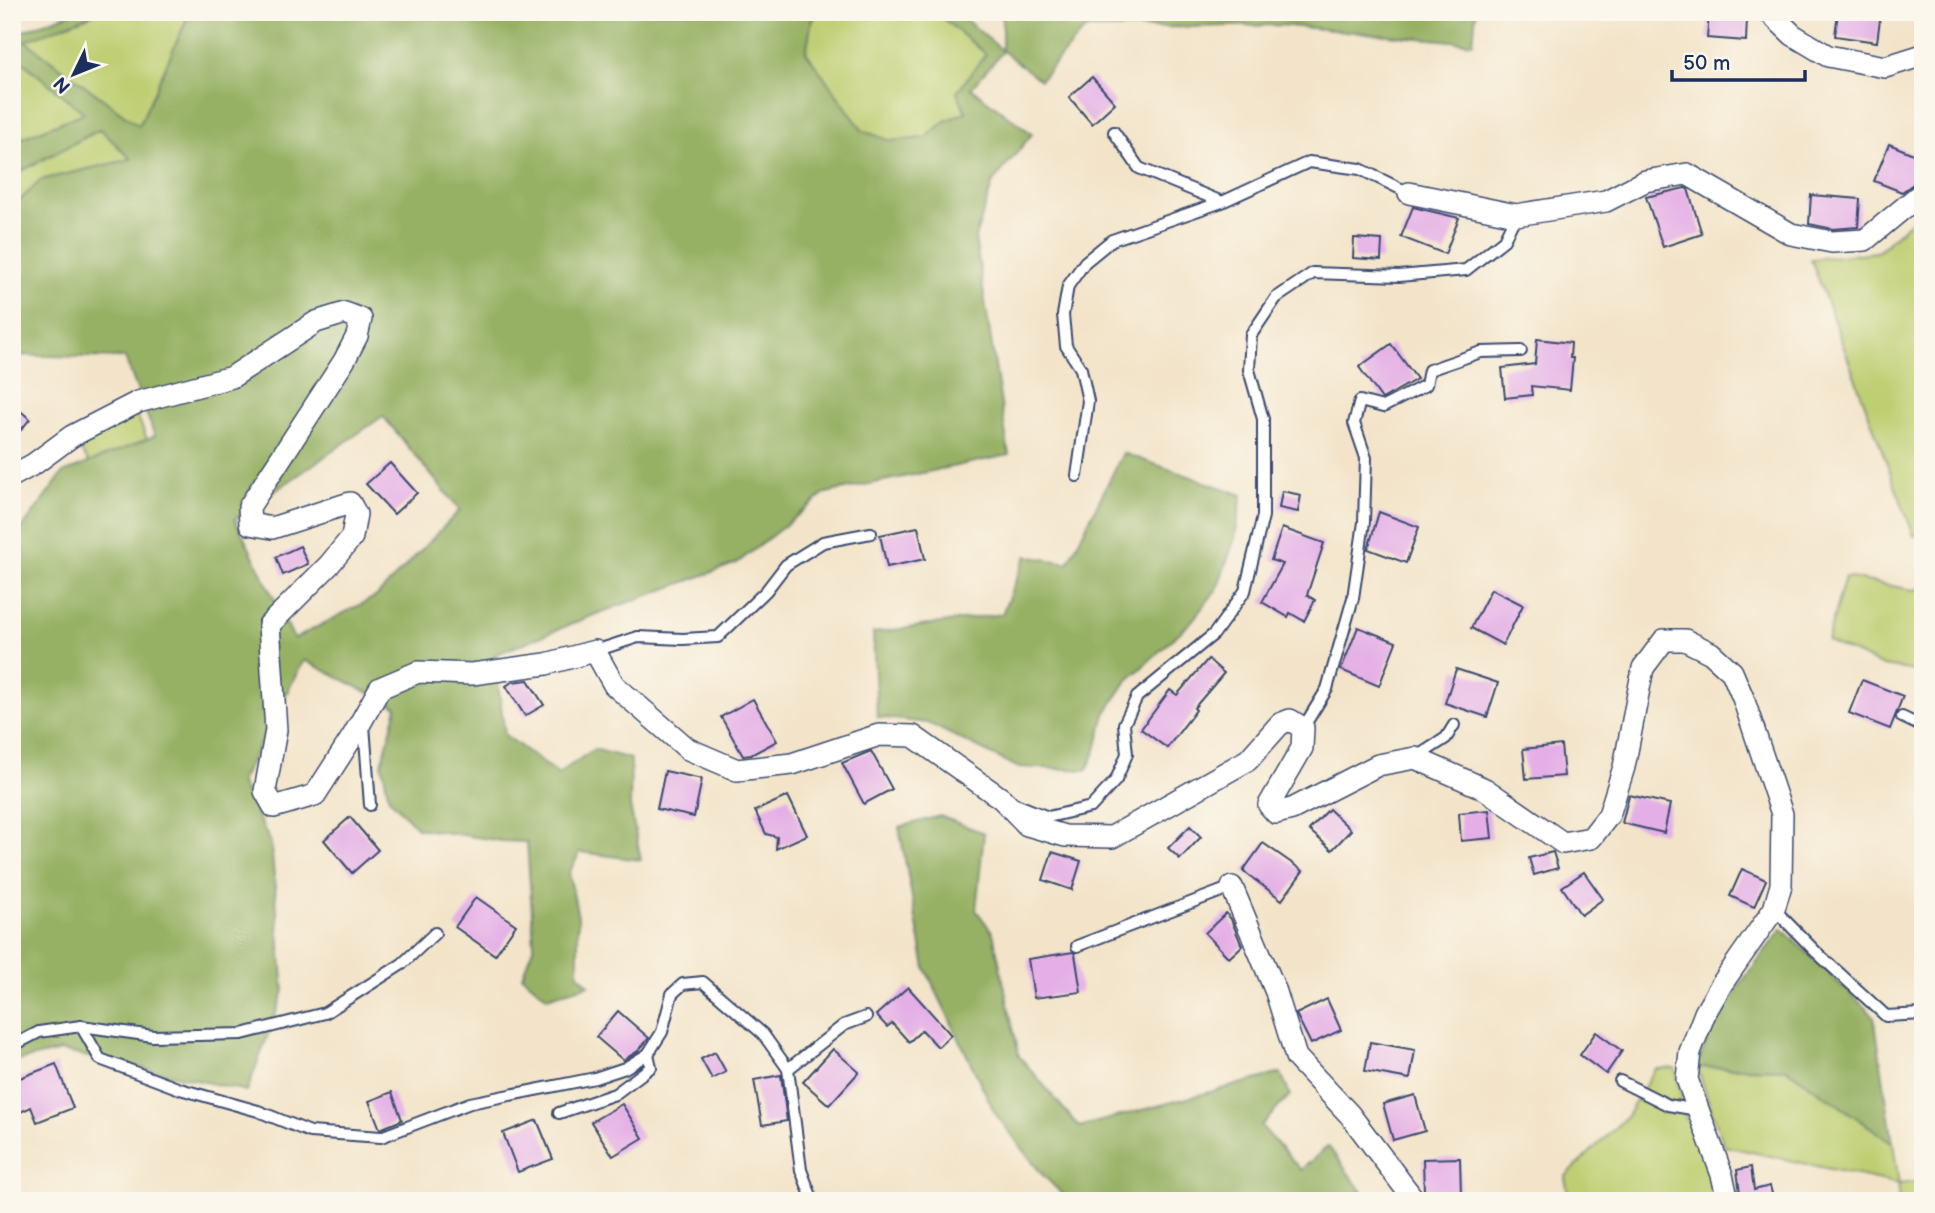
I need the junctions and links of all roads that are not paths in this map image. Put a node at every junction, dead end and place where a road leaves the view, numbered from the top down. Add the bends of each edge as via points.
1 (1769, 12) edge
2 (1923, 55) edge
3 (1114, 132) dead end
4 (1923, 192) edge
5 (1409, 193) joint
6 (1222, 202) junction
7 (1516, 215) junction
8 (1521, 351) dead end
9 (12, 476) edge
10 (1077, 476) dead end
11 (872, 533) dead end
12 (595, 651) junction
13 (1902, 717) dead end
14 (363, 719) junction
15 (1454, 725) dead end
16 (1923, 727) edge
17 (1303, 728) junction
18 (1415, 758) junction
19 (1002, 799) junction
20 (370, 805) dead end
21 (1232, 887) joint
22 (1774, 909) junction
23 (435, 933) dead end
24 (1077, 946) dead end
25 (1923, 1014) edge
26 (866, 1017) dead end
27 (81, 1026) junction
28 (12, 1046) edge
29 (648, 1054) junction
30 (788, 1069) junction
31 (1620, 1081) dead end
32 (1698, 1110) junction
33 (559, 1113) dead end
34 (813, 1201) edge
35 (1415, 1201) edge
36 (1728, 1201) edge

1 - 2 street via 1793,35 1828,56 1885,67
3 - 6 lane via 1139,168
4 - 7 street via 1865,240 1832,242 1791,234 1687,174 1645,181 1606,201
5 - 6 lane via 1360,169 1309,162
5 - 7 street
6 - 10 lane via 1112,240 1085,262 1068,286 1063,315 1066,346 1080,369 1088,401
7 - 19 lane via 1504,240 1466,270 1399,276 1313,273 1276,298 1251,335 1249,370 1263,419 1263,516 1245,591 1214,634 1137,697 1124,724 1127,754 1116,780 1091,807 1048,817
8 - 17 lane via 1481,352 1429,370 1426,385 1383,407 1360,401 1354,423 1366,458 1364,522 1353,598 1327,689
9 - 14 street via 72,436 138,402 232,377 316,322 345,313 361,318 344,361 249,507 250,524 272,528 349,503 356,514 352,537 269,625 276,730 265,791 274,807 316,795
11 - 12 lane via 823,542 786,565 718,637 638,637
12 - 14 street via 546,664 472,674 418,673 380,688
12 - 19 street via 614,685 688,749 737,770 792,764 879,735 913,736
13 - 16 lane
14 - 20 lane
15 - 18 lane via 1446,738
17 - 18 street via 1302,748 1269,805 1276,813 1378,765
17 - 19 street via 1290,720 1280,724 1248,760 1112,837 1065,836 1027,825
18 - 22 street via 1485,789 1563,843 1591,838 1609,815 1624,767 1643,668 1664,640 1685,640 1711,653 1732,672 1773,786 1782,814 1780,885
21 - 24 lane
21 - 35 street via 1276,992 1296,1057 1350,1115
22 - 25 lane via 1886,1016
22 - 32 street via 1721,985 1690,1052 1687,1079
23 - 27 lane via 402,964 325,1013 242,1034 153,1036
26 - 30 lane via 844,1025
27 - 28 lane via 39,1032
27 - 29 lane via 100,1059 180,1089 258,1111 310,1132 381,1137 470,1103 594,1078
29 - 30 lane via 662,1032 672,994 683,984 704,982 763,1034
29 - 33 lane via 651,1067 615,1094
30 - 34 lane via 801,1170
31 - 32 lane via 1668,1105
32 - 36 street

